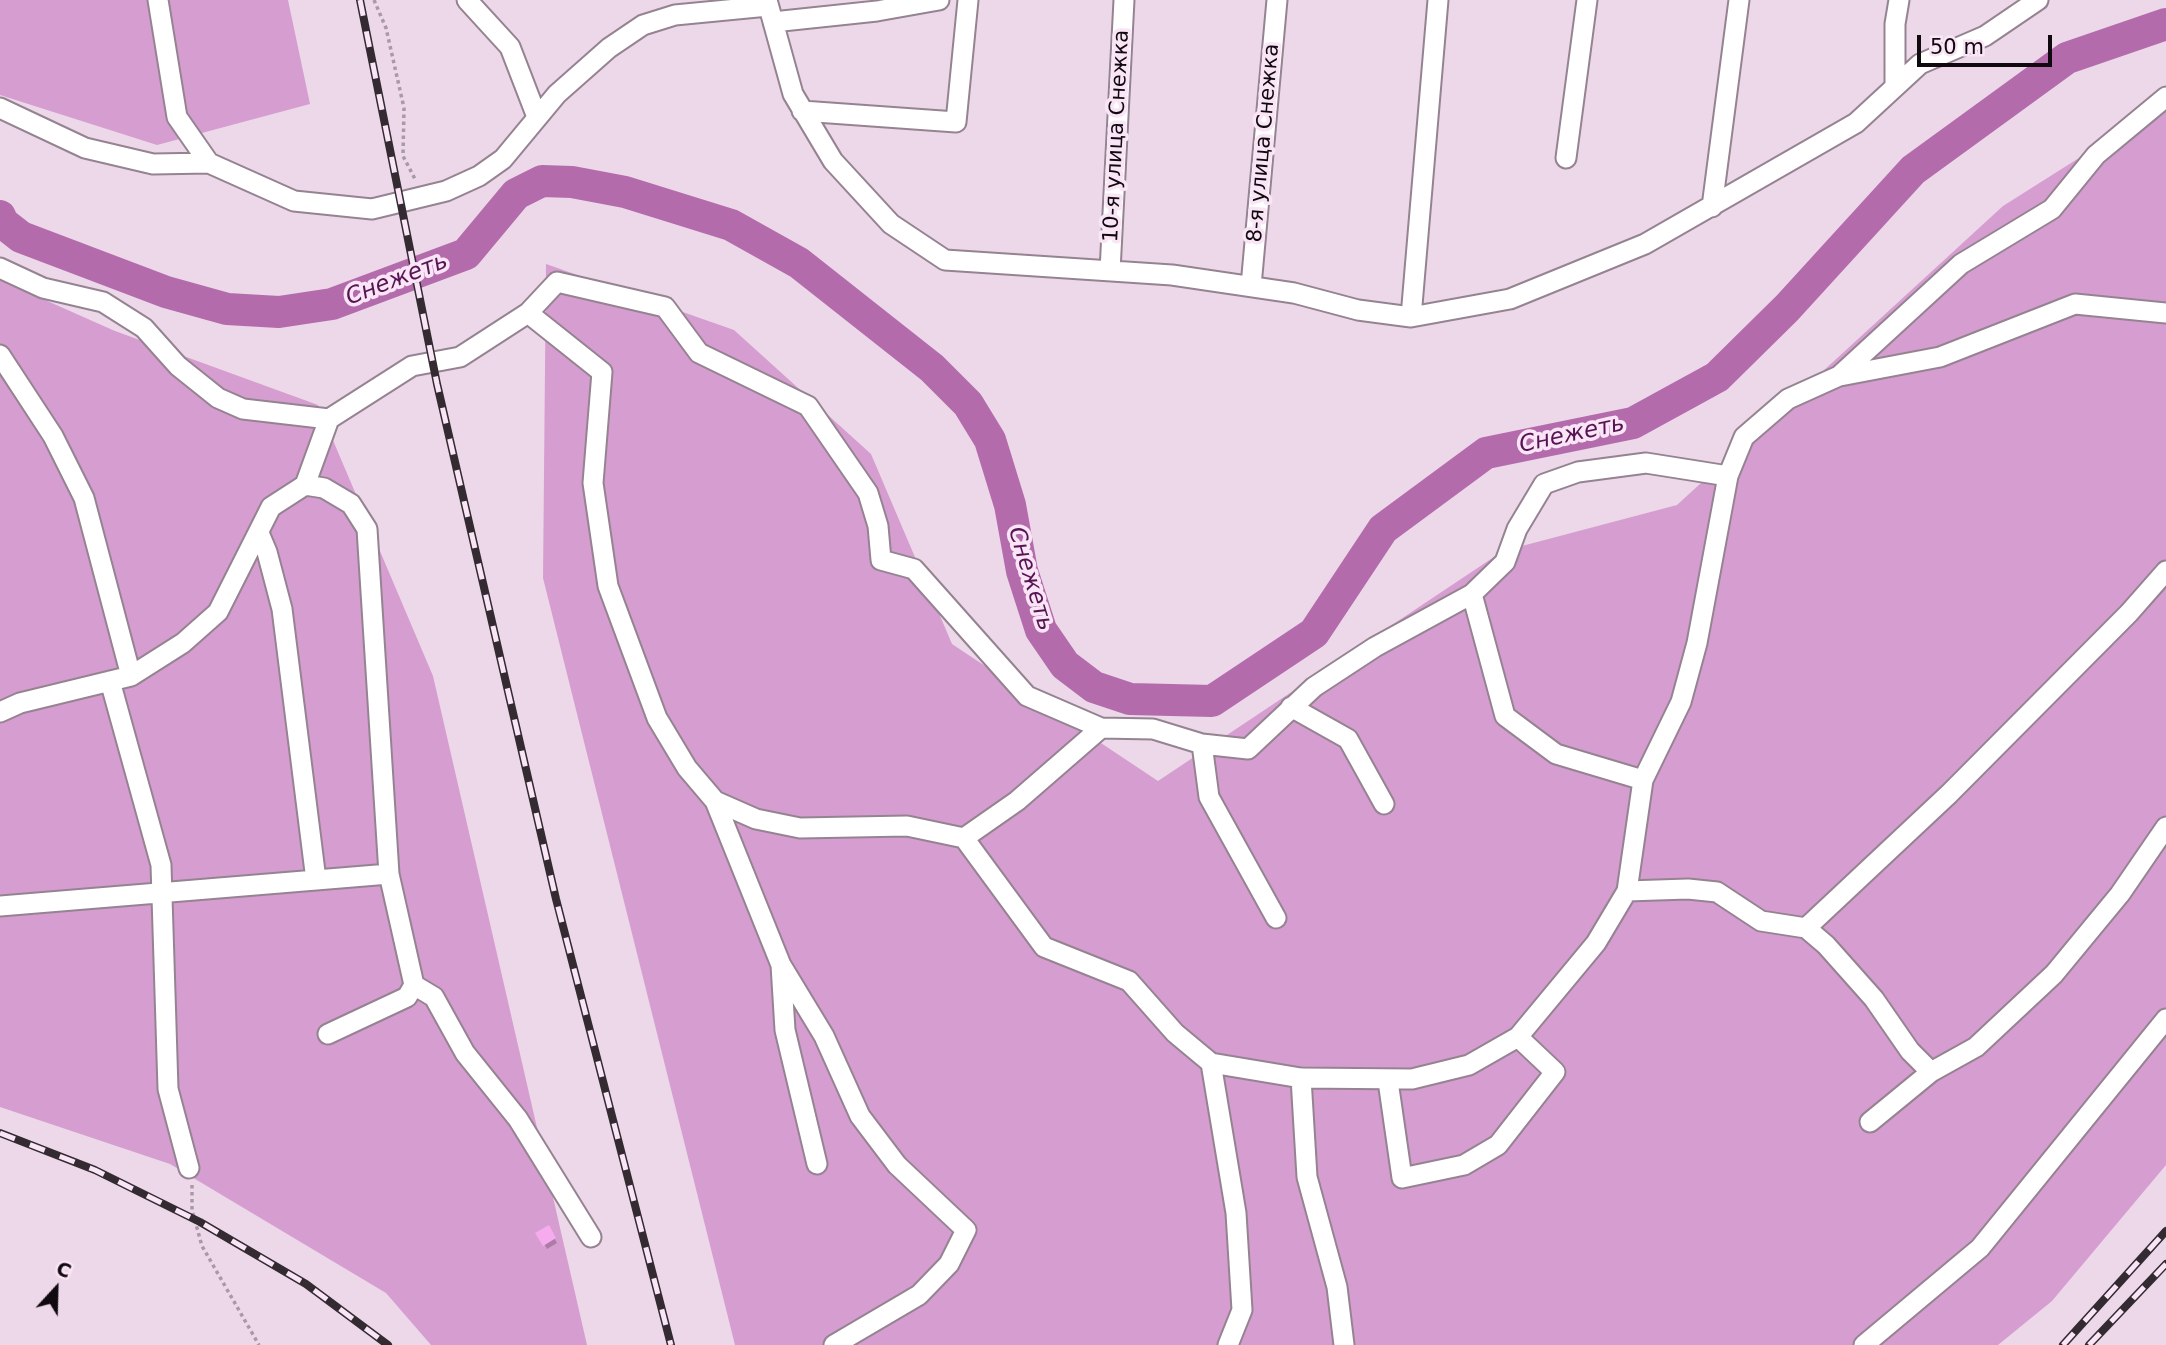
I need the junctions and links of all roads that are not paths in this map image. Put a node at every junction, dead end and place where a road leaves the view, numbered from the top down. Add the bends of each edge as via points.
1 (158, 0) edge
2 (467, 0) edge
3 (939, 0) edge
4 (968, 0) edge
5 (1124, 0) edge
6 (1277, 0) edge
7 (1438, 0) edge
8 (1587, 0) edge
9 (1740, 0) edge
10 (1899, 0) edge
11 (2038, 0) edge
12 (769, 9) edge
13 (1895, 86) junction
14 (2166, 97) edge
15 (0, 108) edge
16 (802, 111) junction
17 (537, 117) junction
18 (1566, 158) dead end
19 (209, 163) junction
20 (1712, 207) junction
21 (0, 268) edge
22 (1110, 271) junction
23 (1251, 286) junction
24 (528, 313) junction
25 (2166, 313) edge
26 (1411, 317) junction
27 (0, 355) edge
28 (1839, 376) junction
29 (330, 419) junction
30 (1728, 476) junction
31 (305, 485) junction
32 (259, 533) junction
33 (2166, 571) edge
34 (1472, 594) junction
35 (131, 676) junction
36 (110, 681) junction
37 (1291, 707) junction
38 (0, 712) edge
39 (1101, 728) junction
40 (1202, 744) junction
41 (1643, 780) junction
42 (716, 801) junction
43 (1384, 804) dead end
44 (2166, 827) edge
45 (964, 838) junction
46 (388, 874) junction
47 (316, 880) junction
48 (1627, 891) junction
49 (162, 892) junction
50 (0, 906) edge
51 (1276, 918) dead end
52 (1806, 928) junction
53 (781, 965) junction
54 (414, 985) junction
55 (2166, 1020) edge
56 (328, 1034) dead end
57 (1518, 1037) junction
58 (1211, 1063) junction
59 (1931, 1072) junction
60 (1301, 1078) junction
61 (1388, 1081) junction
62 (1870, 1122) dead end
63 (817, 1164) dead end
64 (189, 1168) road end
65 (591, 1237) dead end
66 (834, 1345) edge
67 (1228, 1345) edge
68 (1344, 1345) edge
69 (1864, 1345) edge

1 - 19 street via 177,117
2 - 17 street via 510,47
3 - 12 street via 877,11
4 - 16 street via 956,122
5 - 22 street, 10-я улица Снежка
6 - 23 street, 8-я улица Снежка
7 - 26 street
8 - 18 street
9 - 20 street
10 - 13 street
11 - 13 street via 1985,36 1920,64
12 - 16 street
12 - 17 street via 675,15 643,25 609,48
13 - 20 street via 1856,123
14 - 28 street via 2096,155 2052,209 1961,264
15 - 19 street via 85,148 153,164
16 - 22 street via 832,161 891,224 945,260
17 - 19 street via 503,159 479,176 423,197 372,209 294,201
20 - 26 street via 1645,244 1510,299
21 - 29 street via 43,288 103,302 144,328 178,366 218,398 243,409
22 - 23 street
23 - 26 street
24 - 29 street via 460,357 412,366
24 - 39 street via 557,282 665,307 699,352 808,406 868,493 878,526 881,560 914,569 1027,696
24 - 42 street via 602,372 593,483 608,586 657,718 687,768
25 - 28 street via 2075,304 1940,357
27 - 35 street via 53,436 84,498
28 - 30 street via 1788,398 1744,437
29 - 31 street
30 - 34 street via 1646,463 1578,472 1544,484 1517,529 1505,562
30 - 41 street via 1684,690
31 - 32 street via 271,507
31 - 46 street via 324,488 351,504 367,529
32 - 35 street via 218,612 183,643
32 - 47 street via 282,609
33 - 52 street via 1949,794
34 - 37 street via 1375,647
34 - 41 street via 1505,716 1556,754
35 - 36 street
36 - 38 street
36 - 49 street via 162,865
37 - 40 street via 1248,749
37 - 43 street via 1348,739
39 - 40 street via 1153,729
39 - 45 street via 1017,801
40 - 51 street via 1209,797
41 - 48 street
42 - 45 street via 756,819 800,828 908,826
42 - 53 street
44 - 59 street via 2120,894 2054,974 1976,1047
45 - 58 street via 1044,947 1129,981 1175,1033
46 - 47 street
46 - 54 street
47 - 49 street
48 - 52 street via 1717,892 1761,921
48 - 57 street via 1596,943
49 - 50 street
49 - 64 street via 168,1089
52 - 59 street via 1866,990
53 - 63 street via 785,1030
53 - 66 street via 824,1036 860,1116 897,1165 966,1230 949,1264 919,1295
54 - 56 street via 407,997
54 - 65 street via 434,997 465,1053 518,1119
55 - 69 street via 1980,1248
57 - 61 street via 1469,1065
57 - 61 street via 1555,1072 1498,1145 1464,1165 1402,1178
58 - 60 street
58 - 67 street via 1236,1213 1242,1310
59 - 62 street
60 - 61 street
60 - 68 street via 1307,1177 1337,1287

